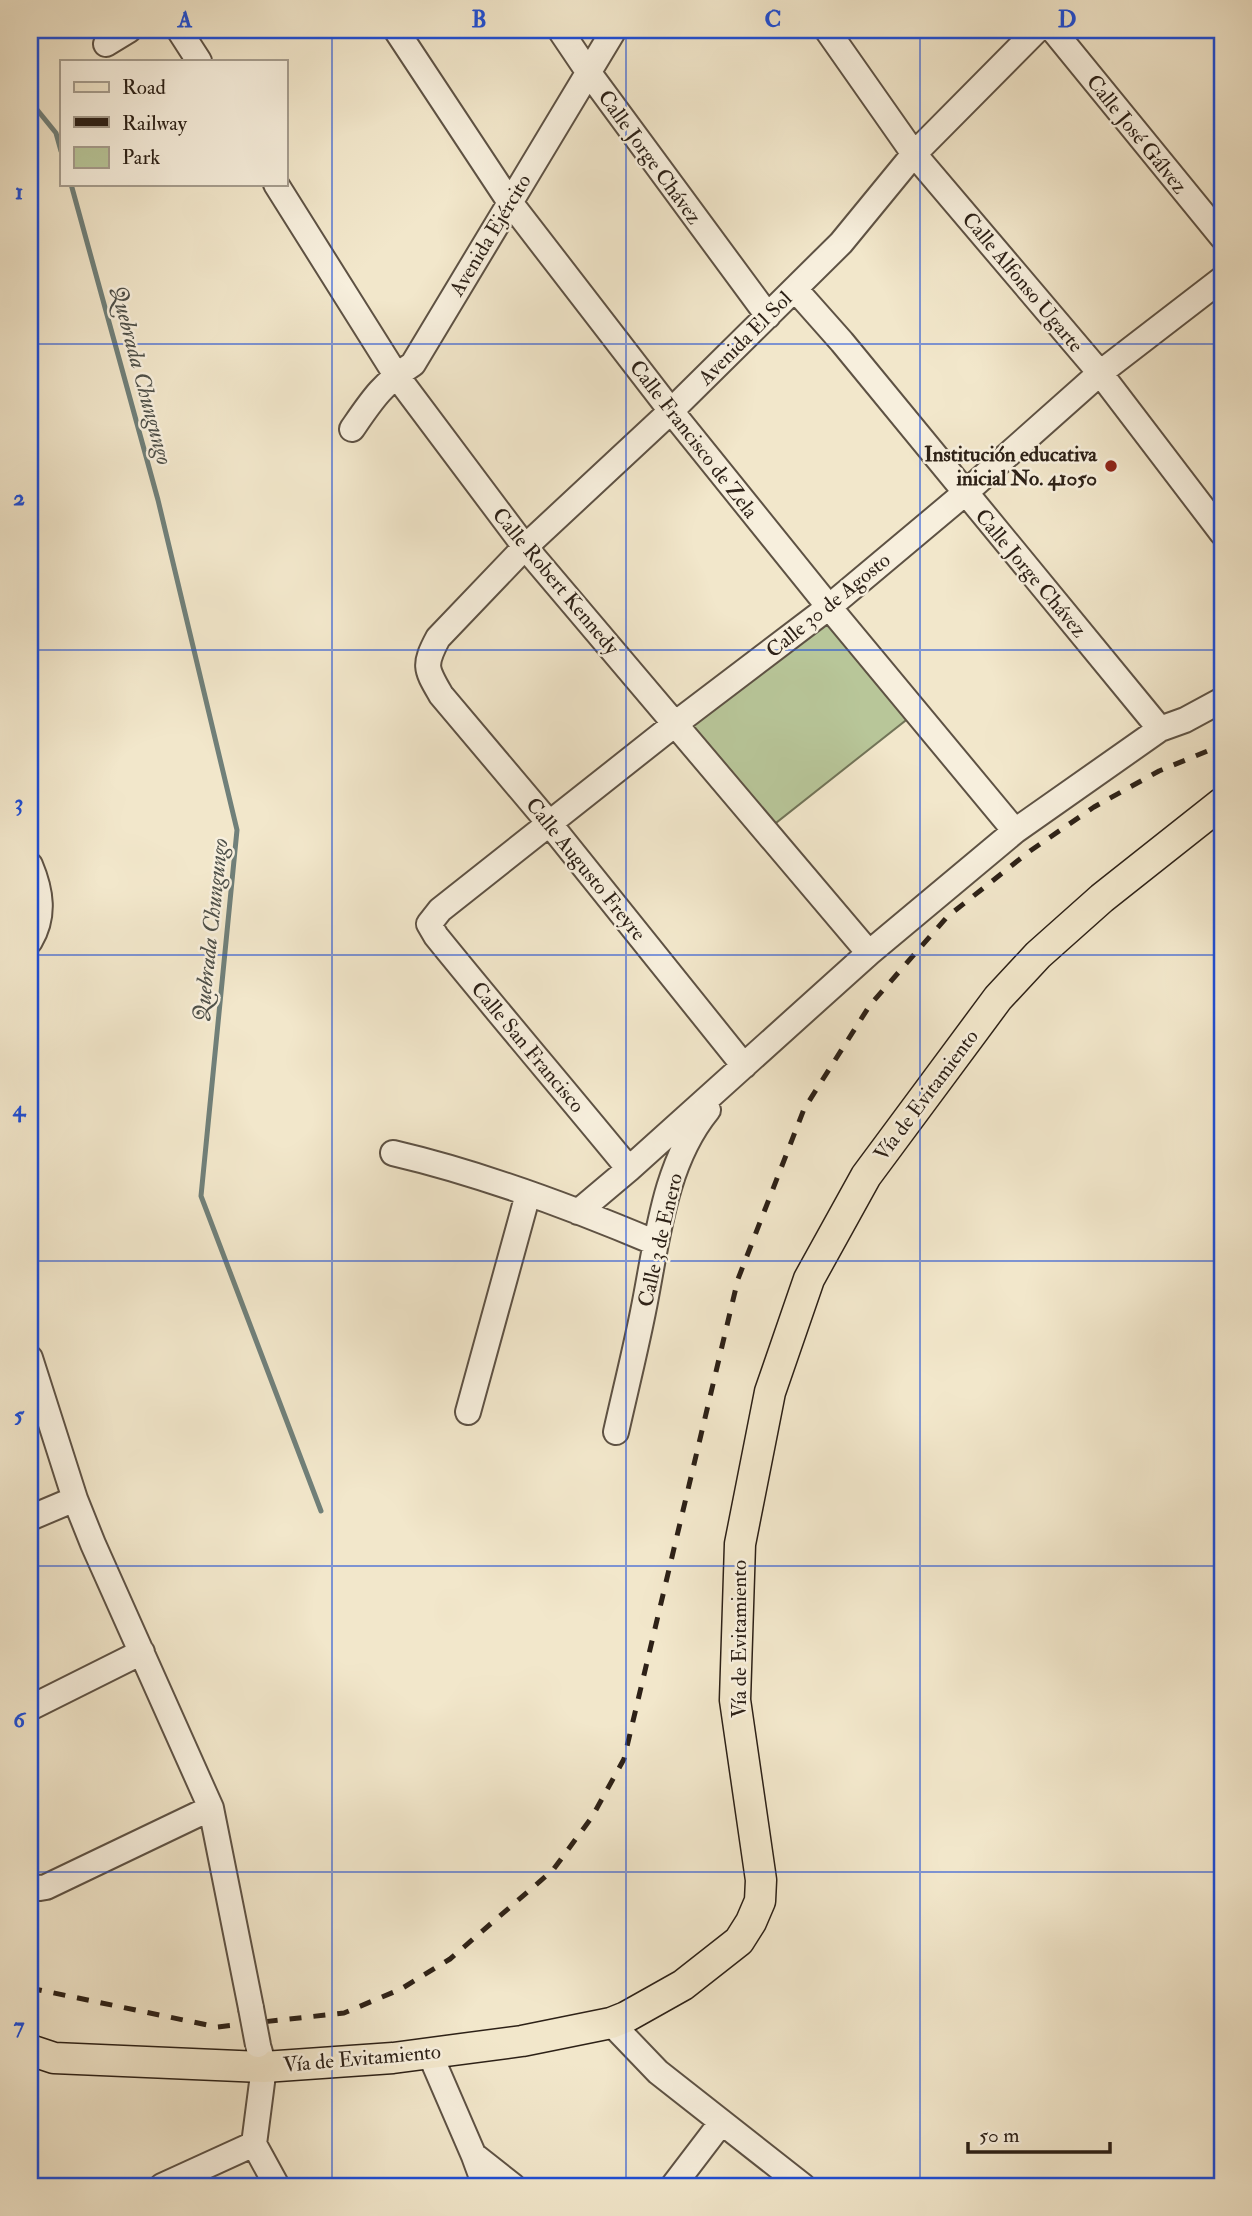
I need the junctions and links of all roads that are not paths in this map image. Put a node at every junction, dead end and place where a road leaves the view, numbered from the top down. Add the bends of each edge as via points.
1 (129, 30) edge
2 (179, 30) edge
3 (396, 30) edge
4 (560, 30) edge
5 (614, 30) edge
6 (827, 30) edge
7 (1037, 30) edge
8 (1053, 30) edge
9 (106, 44) dead end
10 (198, 60) edge
11 (589, 73) junction
12 (914, 154) junction
13 (277, 186) edge
14 (509, 201) junction
15 (1222, 237) edge
16 (1222, 279) edge
17 (795, 289) junction
18 (768, 316) junction
19 (1100, 373) junction
20 (396, 375) junction
21 (671, 411) junction
22 (352, 429) dead end
23 (965, 493) junction
24 (1222, 533) edge
25 (525, 547) junction
26 (829, 607) junction
27 (428, 673) joint
28 (1222, 699) edge
29 (676, 724) junction
30 (1160, 729) junction
31 (1222, 803) edge
32 (550, 823) junction
33 (1015, 831) junction
34 (30, 865) edge
35 (429, 924) joint
36 (30, 941) edge
37 (869, 953) junction
38 (744, 1066) junction
39 (393, 1153) dead end
40 (629, 1169) junction
41 (528, 1194) junction
42 (578, 1212) junction
43 (656, 1243) junction
44 (30, 1358) edge
45 (467, 1412) dead end
46 (616, 1432) dead end
47 (75, 1499) junction
48 (30, 1518) edge
49 (142, 1652) junction
50 (30, 1708) edge
51 (211, 1808) junction
52 (30, 1887) edge
53 (611, 2023) junction
54 (30, 2050) edge
55 (429, 2052) junction
56 (261, 2056) junction
57 (721, 2123) junction
58 (254, 2144) junction
59 (474, 2156) junction
60 (162, 2186) edge
61 (276, 2186) edge
62 (485, 2186) edge
63 (513, 2186) edge
64 (673, 2186) edge
65 (803, 2186) edge

1 - 9 street
2 - 10 street
3 - 14 street, Calle Francisco de Zela
4 - 11 street, Calle Jorge Chávez
5 - 11 street, Avenida Ejército
6 - 12 street, Calle Alfonso Ugarte
7 - 12 street, Avenida El Sol
8 - 15 street, Calle José Gálvez
11 - 14 street, Avenida Ejército
11 - 18 street, Calle Jorge Chávez
12 - 17 street, Avenida El Sol via 841,243
12 - 19 street, Calle Alfonso Ugarte
13 - 20 street, Calle Robert Kennedy
14 - 20 street, Avenida Ejército via 413,364
14 - 21 street, Calle Francisco de Zela
16 - 19 street, Calle 30 de Agosto
17 - 18 street, Avenida El Sol
17 - 23 street, Calle Jorge Chávez
18 - 21 street, Avenida El Sol
19 - 23 street, Calle 30 de Agosto
19 - 24 street, Calle Alfonso Ugarte
20 - 22 street, Avenida Ejército via 378,391
20 - 25 street, Calle Robert Kennedy
21 - 25 street, Avenida El Sol
21 - 26 street, Calle Francisco de Zela
23 - 26 street, Calle 30 de Agosto
23 - 30 street, Calle Jorge Chávez
25 - 27 street, Avenida El Sol via 438,638 428,657
25 - 29 street, Calle Robert Kennedy
26 - 29 street, Calle 30 de Agosto
26 - 33 street, Calle Francisco de Zela
27 - 32 street, Calle Augusto Freyre via 441,695
28 - 30 street
29 - 32 street, Calle 30 de Agosto
29 - 37 street, Calle Robert Kennedy
30 - 33 street
31 - 53 main road, Vía de Evitamiento via 1102,898 998,998 866,1176 809,1279 770,1392 740,1544 734,1700 761,1880 760,1901 739,1941 682,1985
32 - 35 street, Calle 30 de Agosto via 440,910
32 - 38 street, Calle Augusto Freyre
33 - 37 street
34 - 36 street via 38,884 41,913
35 - 40 street, Calle San Francisco
37 - 38 street
38 - 40 street
38 - 43 street, Calle 3 de Enero via 692,1135 667,1196
39 - 41 street
40 - 42 street
41 - 42 street
41 - 45 street
42 - 43 street
43 - 46 street, Calle 3 de Enero
44 - 47 street
47 - 48 street
47 - 49 street
49 - 50 street
49 - 51 street
51 - 52 street via 46,1887
51 - 56 street, bridge
53 - 55 main road, Vía de Evitamiento via 522,2041
53 - 57 street via 658,2072
54 - 56 main road, Vía de Evitamiento via 54,2057
55 - 56 main road, Vía de Evitamiento via 393,2058
55 - 59 street
56 - 58 street
57 - 64 street
57 - 65 street
58 - 60 street
58 - 61 street
59 - 62 street
59 - 63 street

